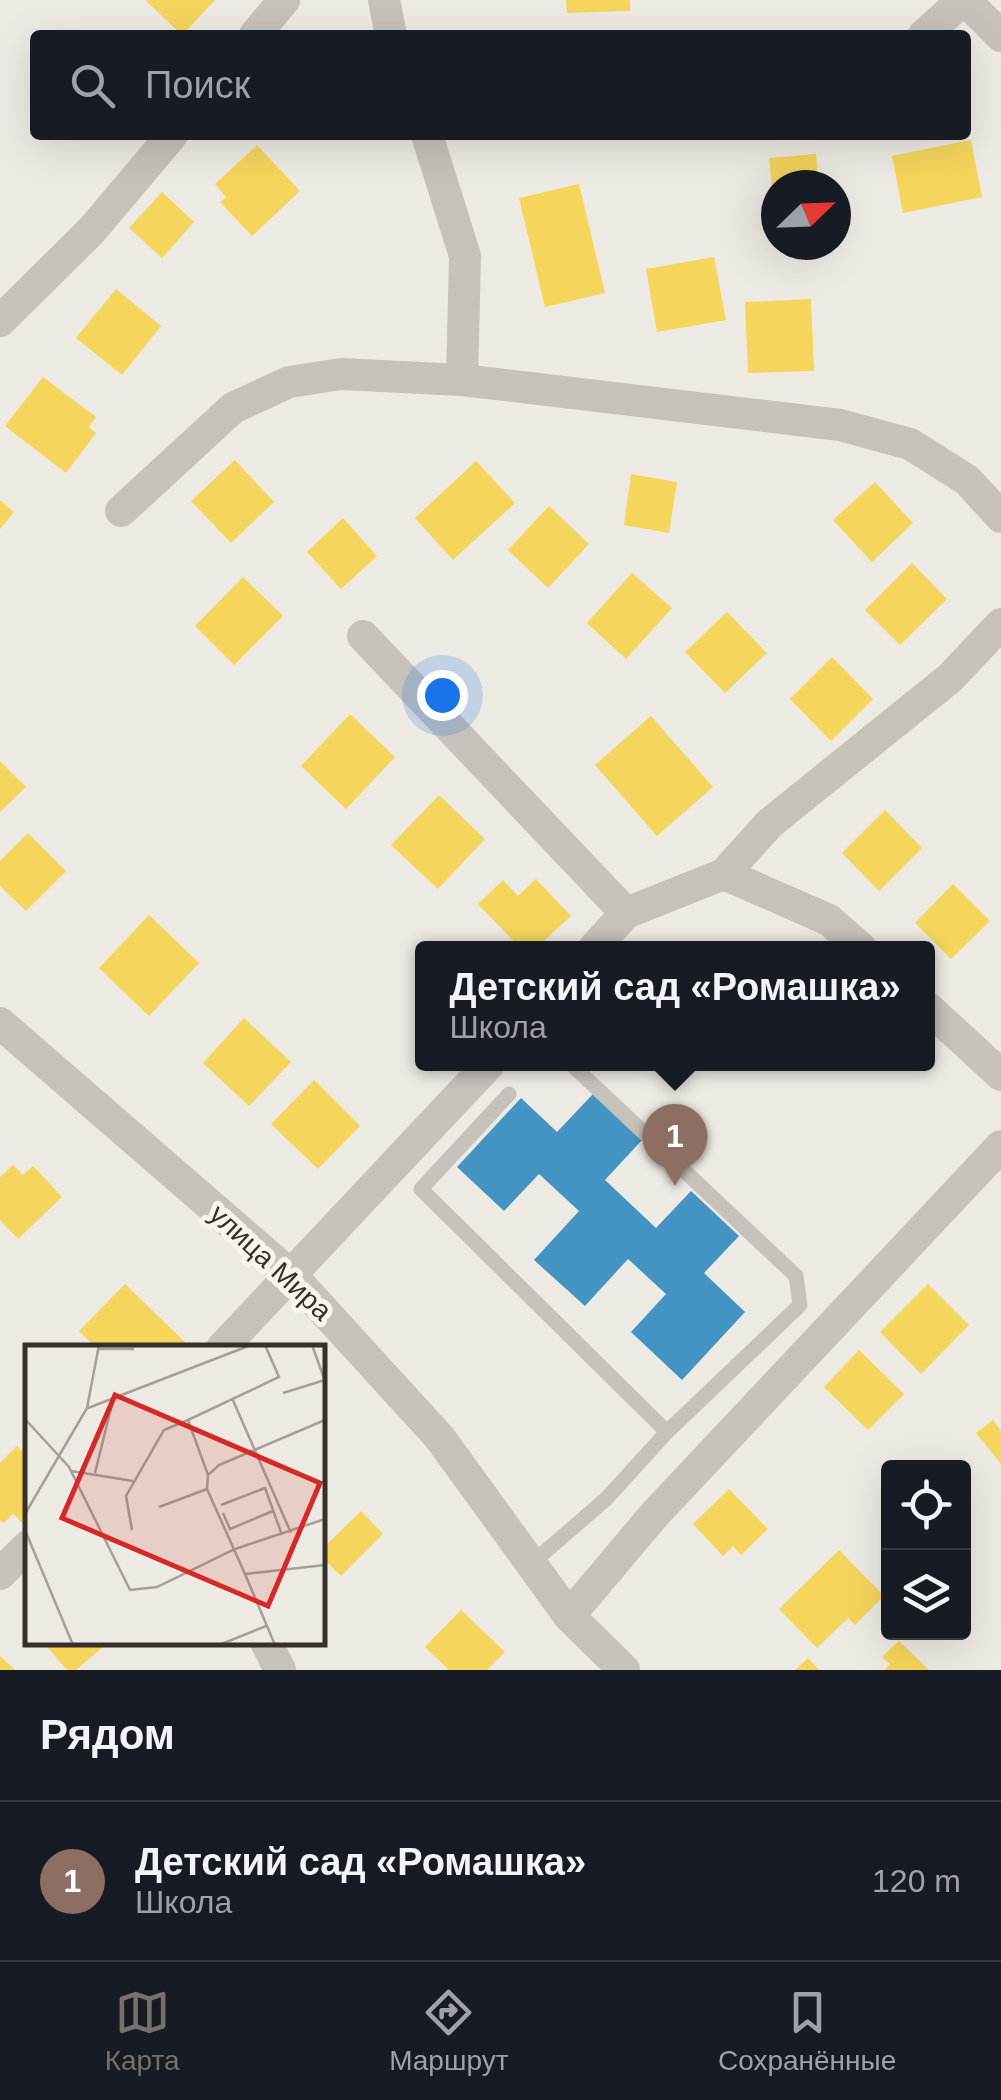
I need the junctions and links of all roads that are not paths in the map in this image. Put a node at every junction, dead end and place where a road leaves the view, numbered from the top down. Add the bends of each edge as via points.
1 (284, 0) edge
2 (384, 0) edge
3 (964, 0) edge
4 (259, 30) edge
5 (390, 30) edge
6 (930, 30) edge
7 (1001, 36) edge
8 (168, 140) edge
9 (429, 140) edge
10 (0, 321) edge
11 (462, 380) junction
12 (122, 511) dead end
13 (1001, 517) edge
14 (1001, 624) edge
15 (363, 636) dead end
16 (724, 874) junction
17 (626, 914) junction
18 (601, 941) edge
19 (853, 941) edge
20 (935, 1014) edge
21 (0, 1023) edge
22 (483, 1071) edge
23 (577, 1071) edge
24 (1001, 1074) edge
25 (509, 1094) dead end
26 (1001, 1146) edge
27 (293, 1277) junction
28 (225, 1345) edge
29 (667, 1432) junction
30 (25, 1549) edge
31 (531, 1564) junction
32 (0, 1574) edge
33 (569, 1616) junction
34 (268, 1645) edge
35 (280, 1670) edge
36 (624, 1670) edge

1 - 4 street
2 - 5 street
3 - 6 street
3 - 7 street
8 - 10 street via 92,230
9 - 11 street via 465,256
11 - 12 street via 341,374 289,382 233,408
11 - 13 street via 840,425 910,444 967,480
14 - 16 street via 950,678 770,823
15 - 17 street
16 - 17 street
16 - 19 street via 829,920
17 - 18 street
20 - 24 street
21 - 27 street, улица Мира
22 - 27 street
23 - 29 lane via 796,1276 800,1305
25 - 29 lane via 421,1189
26 - 33 street via 654,1514
27 - 28 street
27 - 31 street, улица Мира via 440,1438
29 - 31 lane via 606,1499
30 - 32 street
31 - 33 street, улица Мира
33 - 36 street, улица Мира
34 - 35 street

